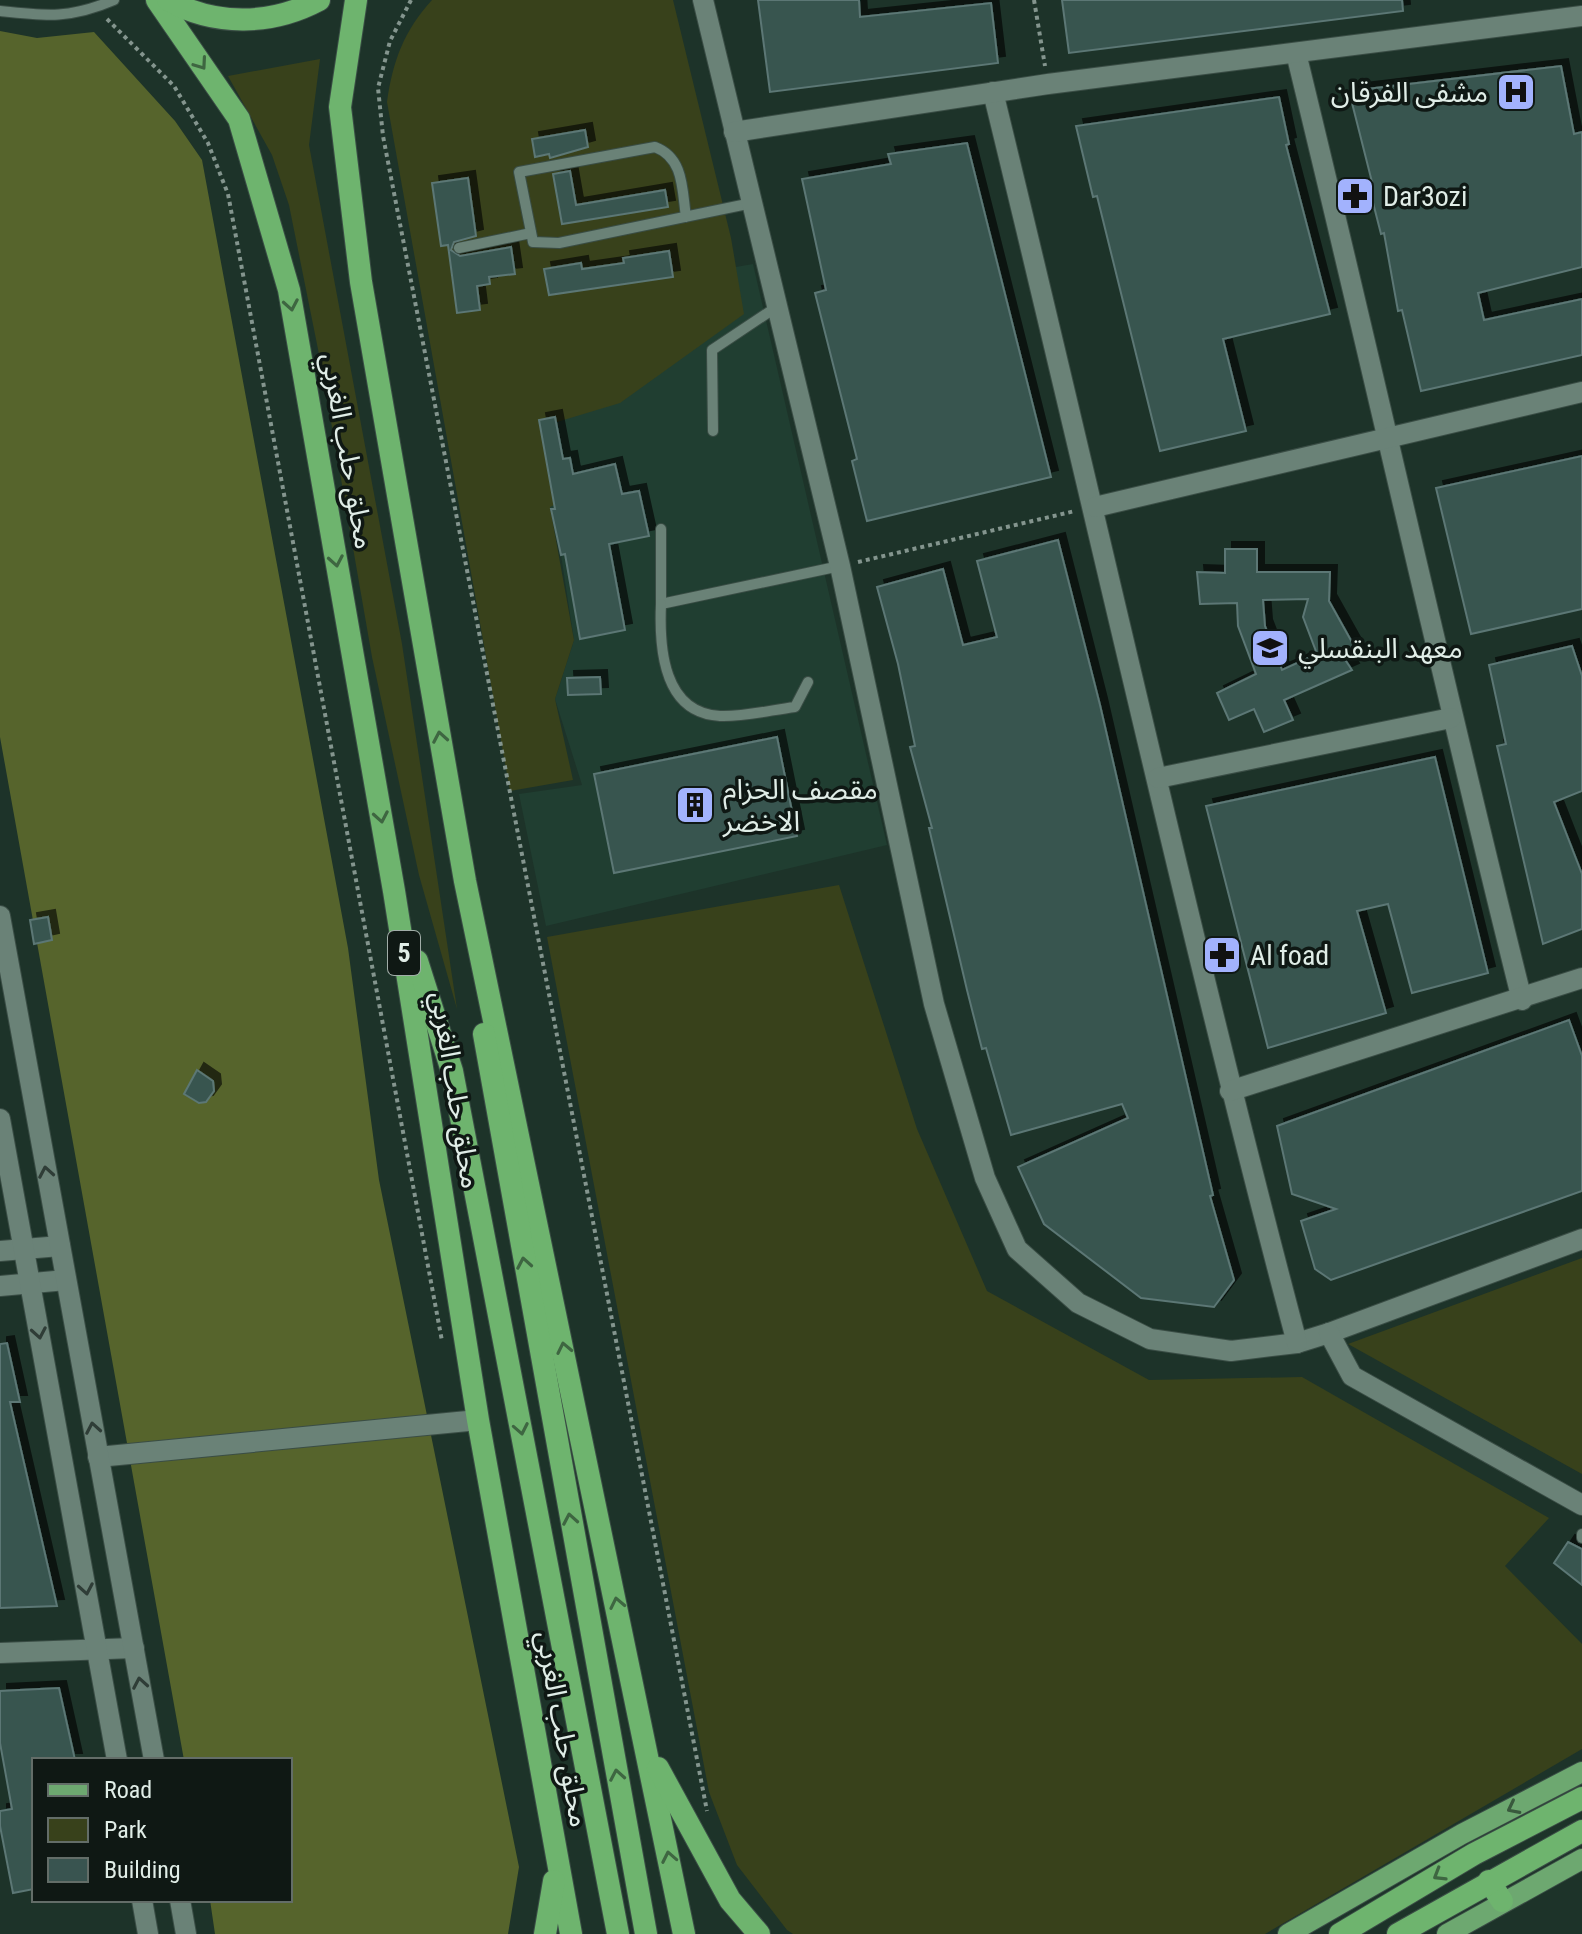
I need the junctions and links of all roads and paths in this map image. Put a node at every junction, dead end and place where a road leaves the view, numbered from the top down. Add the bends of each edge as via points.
1 (114, 0) edge
2 (157, 0) edge
3 (168, 0) edge
4 (319, 0) edge
5 (356, 0) edge
6 (411, 0) edge
7 (703, 0) edge
8 (1034, 0) edge
9 (96, 8) junction
10 (0, 11) edge
11 (1582, 16) edge
12 (1296, 53) junction
13 (1048, 84) junction
14 (993, 92) junction
15 (734, 132) junction
16 (752, 203) junction
17 (686, 217) junction
18 (531, 233) junction
19 (459, 248) dead end
20 (778, 306) junction
21 (1582, 392) edge
22 (713, 431) dead end
23 (1390, 440) junction
24 (1095, 507) junction
25 (661, 529) dead end
26 (840, 566) junction
27 (661, 604) junction
28 (808, 682) dead end
29 (1451, 718) junction
30 (1158, 778) junction
31 (465, 881) junction
32 (394, 891) junction
33 (0, 916) edge
34 (1582, 978) edge
35 (1522, 1000) junction
36 (1230, 1091) junction
37 (0, 1119) edge
38 (1582, 1239) edge
39 (60, 1246) junction
40 (24, 1250) junction
41 (0, 1251) edge
42 (66, 1280) junction
43 (30, 1284) junction
44 (0, 1286) edge
45 (1329, 1333) junction
46 (1297, 1343) junction
47 (442, 1344) dead end
48 (478, 1420) junction
49 (98, 1457) junction
50 (1582, 1505) edge
51 (134, 1648) junction
52 (97, 1650) junction
53 (0, 1653) edge
54 (648, 1750) junction
55 (117, 1758) edge
56 (154, 1758) edge
57 (1582, 1772) edge
58 (1582, 1798) edge
59 (711, 1825) dead end
60 (1582, 1831) edge
61 (1462, 1834) junction
62 (1474, 1854) junction
63 (1582, 1859) edge
64 (557, 1868) junction
65 (1489, 1881) junction
66 (1502, 1901) junction
67 (142, 1902) edge
68 (180, 1902) edge
69 (148, 1934) edge
70 (186, 1934) edge
71 (545, 1934) edge
72 (571, 1934) edge
73 (618, 1934) edge
74 (646, 1934) edge
75 (684, 1934) edge
76 (759, 1934) edge
77 (1288, 1934) edge
78 (1340, 1934) edge
79 (1398, 1934) edge
80 (1447, 1934) edge

1 - 9 lane
2 -> 32 highway, محلق حلب الغربي / 5 via 239,119 289,290
3 - 4 highway via 229,20 289,13
31 -> 5 highway, محلق حلب الغربي via 361,282 340,107
6 - 59 path via 390,41 378,88 383,136
7 - 15 street
8 - 13 path
9 - 10 lane via 54,17
9 - 47 path via 174,86 208,143 228,194
11 - 12 street
12 - 13 street
12 - 23 street
13 - 14 street
14 - 15 street
14 - 24 street
15 - 16 street
16 - 17 lane
16 - 20 street
17 - 18 lane via 559,243 533,242
17 - 18 lane via 678,164 655,147 519,172
18 - 19 lane
20 - 22 lane via 712,350
20 - 26 street
21 - 23 street
23 - 24 street
23 - 29 street
24 - 26 path
24 - 30 street
25 - 27 lane
26 - 27 lane
26 - 46 street via 934,1004 985,1178 1017,1249 1078,1303 1150,1339 1231,1351
27 - 28 lane via 659,642 669,683 698,711 721,716 795,707
29 - 30 street
29 - 35 street
30 - 36 street
54 -> 31 highway, محلق حلب الغربي
74 -> 31 highway via 489,1069
32 - 48 highway, محلق حلب الغربي / 5
32 -> 73 highway via 452,1071
39 -> 33 street
34 - 35 street
35 - 36 street
36 - 46 street
37 - 40 street
38 - 45 street
39 - 40 street
39 - 42 street
40 - 41 street
40 - 43 street
42 - 43 street
49 -> 42 street
43 - 44 street
43 -> 52 street
45 - 46 street
45 - 50 street via 1352,1376
48 - 49 street
48 - 64 highway, محلق حلب الغربي / 5
49 - 51 street
51 - 52 street
56 -> 51 street
52 - 53 street
52 - 55 street
75 -> 54 highway, محلق حلب الغربي
54 - 76 highway via 730,1900
57 -> 61 main road
58 - 62 highway
60 - 65 highway
61 - 62 highway
61 - 77 main road
62 -> 78 highway
63 - 66 main road
64 - 71 highway
64 - 72 highway, محلق حلب الغربي / 5
65 - 66 highway
65 - 79 highway
66 - 80 main road
67 - 69 street
68 - 70 street

